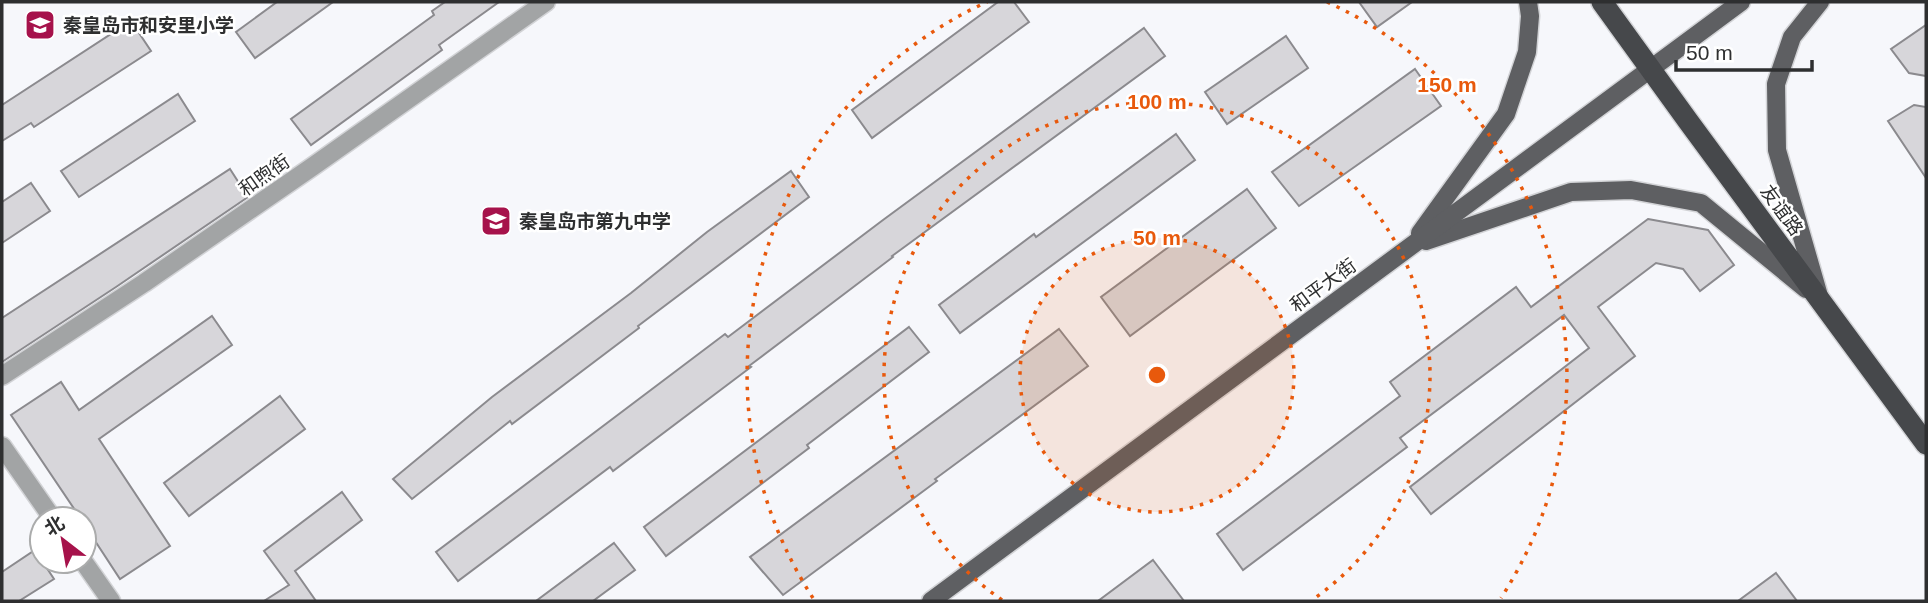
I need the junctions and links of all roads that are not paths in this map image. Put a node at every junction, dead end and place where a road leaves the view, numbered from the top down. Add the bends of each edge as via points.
1 (545, 2) edge
2 (1528, 2) edge
3 (1602, 2) edge
4 (1741, 2) edge
5 (1820, 2) edge
6 (1651, 69) junction
7 (1410, 247) junction
8 (1821, 302) junction
9 (2, 376) edge
10 (1926, 444) edge
11 (2, 446) edge
12 (43, 505) edge
13 (93, 575) edge
14 (111, 601) edge
15 (930, 601) edge

1 - 9 street, 和煦街 via 144,283
2 - 7 main road via 1527,52 1506,114
3 - 6 highway, 友谊路
4 - 6 main road, 和平大街
5 - 8 main road via 1792,37 1776,84 1777,150
6 - 7 main road, 和平大街
6 - 8 highway, 友谊路
7 - 8 main road via 1571,192 1631,190 1701,203
7 - 15 main road, 和平大街
8 - 10 highway, 友谊路
11 - 12 street
13 - 14 street

